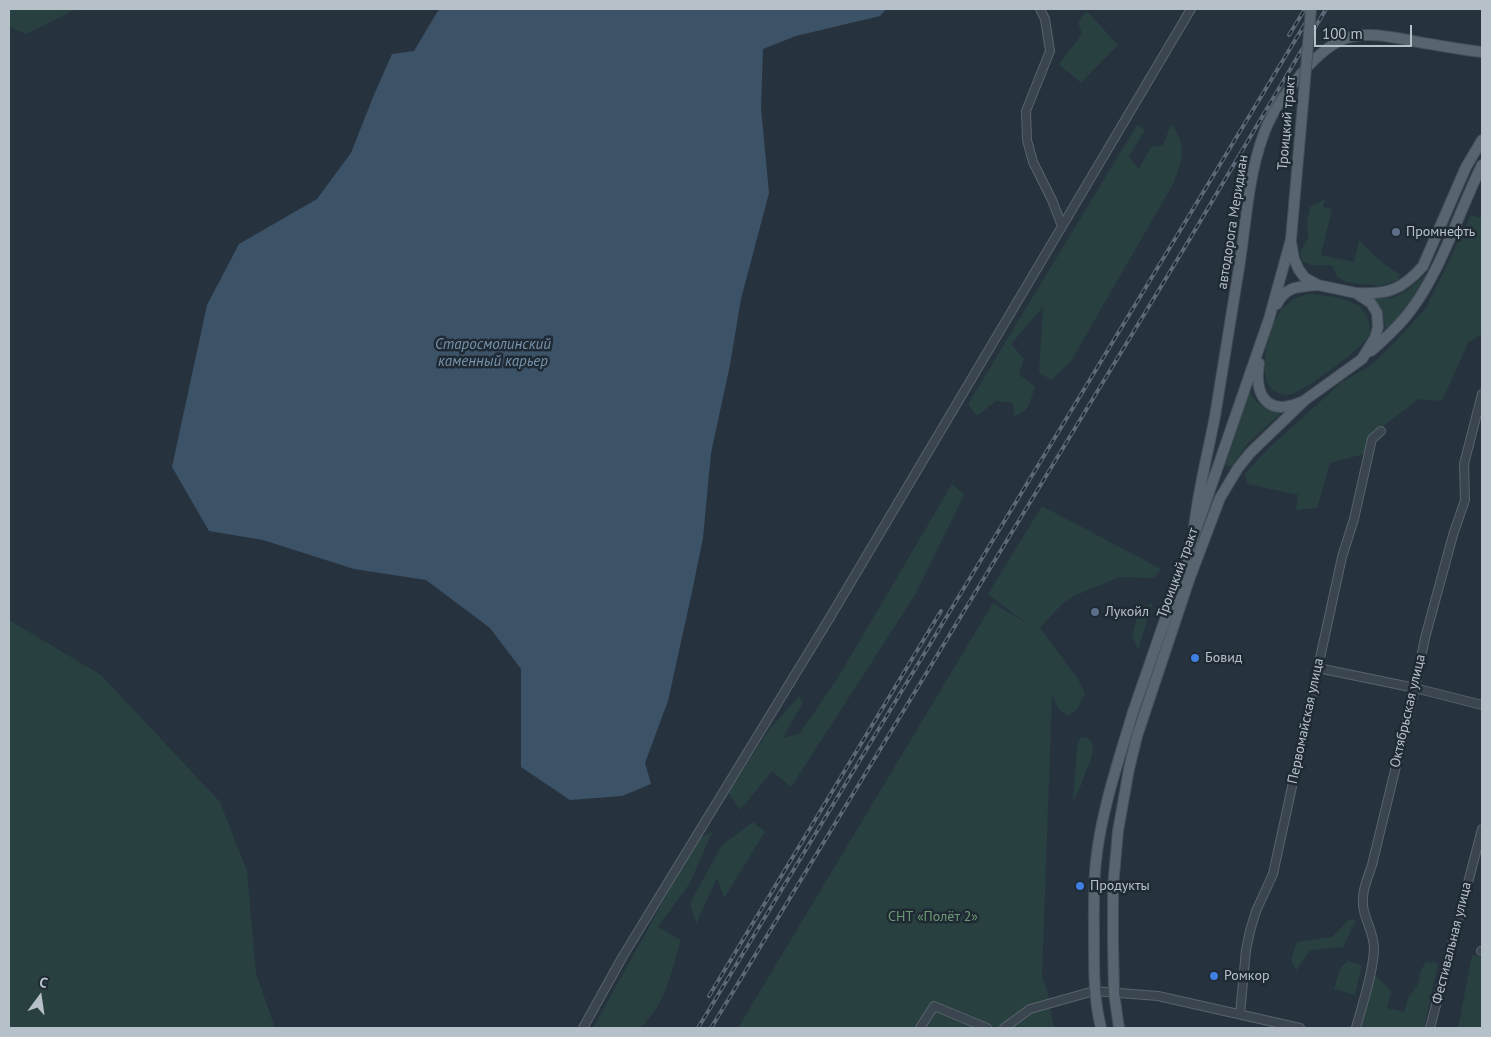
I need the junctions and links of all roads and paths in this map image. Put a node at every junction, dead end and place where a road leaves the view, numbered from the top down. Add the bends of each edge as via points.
1 (1040, 9) edge
2 (1191, 9) edge
3 (1311, 9) edge
4 (1482, 52) edge
5 (1482, 140) edge
6 (1482, 165) edge
7 (1062, 226) junction
8 (1291, 239) junction
9 (1318, 285) junction
10 (1356, 293) junction
11 (1269, 319) junction
12 (1263, 340) junction
13 (1362, 358) junction
14 (1482, 394) edge
15 (1305, 400) junction
16 (1381, 431) dead end
17 (1191, 548) junction
18 (1318, 668) junction
19 (1415, 688) junction
20 (1482, 705) edge
21 (1482, 829) edge
22 (1094, 991) junction
23 (1114, 993) junction
24 (1240, 1014) junction
25 (583, 1028) edge
26 (920, 1028) edge
27 (988, 1028) edge
28 (1004, 1028) edge
29 (1101, 1028) edge
30 (1119, 1028) edge
31 (1300, 1028) edge
32 (1356, 1028) edge
33 (1430, 1028) edge

1 - 7 street via 1050,52 1026,111 1027,140 1033,162
2 - 7 street
3 - 8 main road, Троицкий тракт, bridge
4 - 17 main road, автодорога Меридиан via 1376,36 1346,38 1317,56 1302,72 1275,113 1263,134 1254,163
5 - 10 main road via 1466,167 1423,266 1412,279 1397,288 1372,294
6 - 13 main road via 1434,271 1412,309 1390,335
7 - 25 street via 829,619 623,956
8 - 9 main road, Троицкий тракт via 1299,270 1305,278
8 - 11 main road, Троицкий тракт
9 - 10 main road, Троицкий тракт
9 - 11 main road via 1290,289 1284,293
10 - 13 main road, Троицкий тракт via 1370,303 1379,320 1375,338
11 - 12 main road, Троицкий тракт
12 - 15 main road via 1257,374 1264,400 1282,408
12 - 17 main road, Троицкий тракт
13 - 15 main road, Троицкий тракт
14 - 19 street, Октябрьская улица via 1464,464 1465,500 1425,638
15 - 23 main road, Троицкий тракт via 1250,453 1220,498 1137,736 1115,861
16 - 18 street, Первомайская улица via 1372,439
17 - 22 main road, Троицкий тракт via 1133,712 1100,834 1094,892
18 - 19 street
18 - 24 street, Первомайская улица via 1273,874 1248,938
19 - 20 street
19 - 32 street, Октябрьская улица via 1362,900 1374,949
21 - 33 street, Фестивальная улица
22 - 23 street
22 - 28 street via 1030,1009
22 - 29 main road, Троицкий тракт
23 - 24 street via 1158,996
23 - 30 main road, Троицкий тракт
24 - 31 street
26 - 27 street via 934,1006

